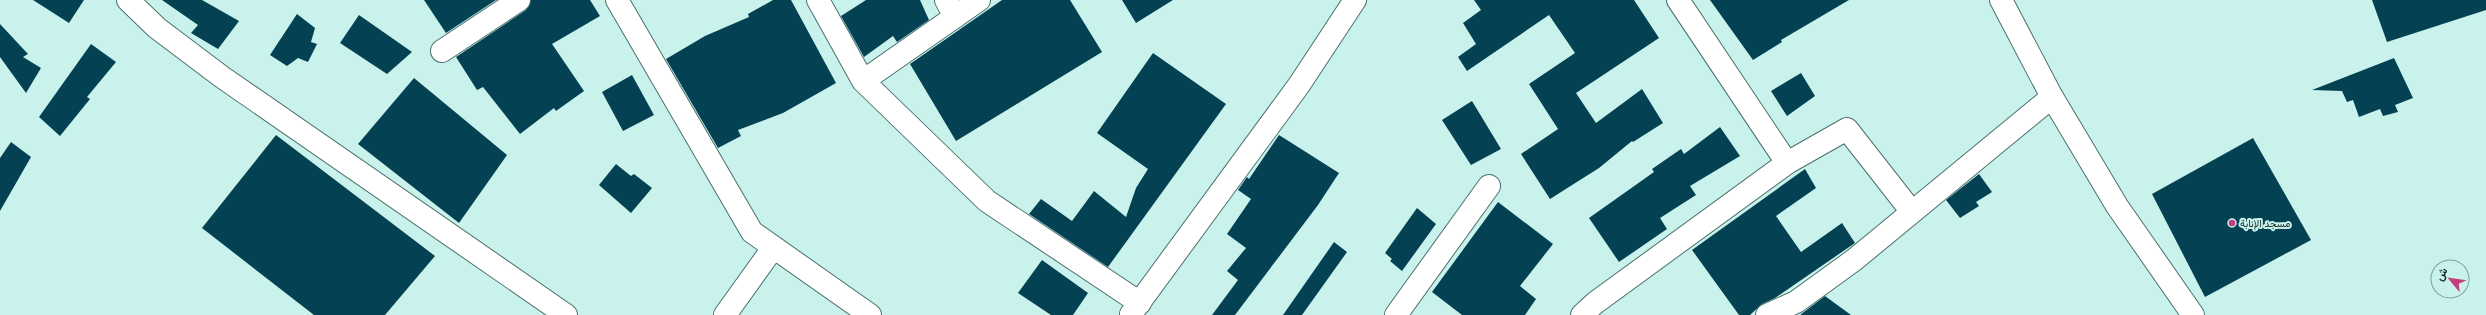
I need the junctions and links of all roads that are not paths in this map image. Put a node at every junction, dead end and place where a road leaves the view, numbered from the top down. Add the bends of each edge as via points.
1 (128, 0) edge
2 (519, 0) edge
3 (617, 0) edge
4 (818, 0) edge
5 (979, 0) edge
6 (1355, 0) edge
7 (1678, 0) edge
8 (2000, 0) edge
9 (950, 8) edge
10 (442, 51) dead end
11 (863, 81) junction
12 (2052, 97) junction
13 (1787, 163) junction
14 (1488, 186) dead end
15 (1912, 212) junction
16 (773, 248) junction
17 (1135, 309) edge
18 (566, 315) edge
19 (725, 315) edge
20 (870, 315) edge
21 (1396, 315) edge
22 (1582, 315) edge
23 (1767, 315) edge
24 (2193, 315) edge

1 - 18 street via 157,28 222,77
2 - 10 street
3 - 16 street via 752,232
4 - 11 street
5 - 9 street
6 - 17 street via 1299,85
7 - 13 street
8 - 12 street
9 - 11 street
11 - 17 street via 987,201
12 - 15 street
12 - 24 street via 2117,206
13 - 15 street via 1847,129
13 - 22 street
14 - 21 street
15 - 23 street via 1854,260 1802,297
16 - 19 street
16 - 20 street

